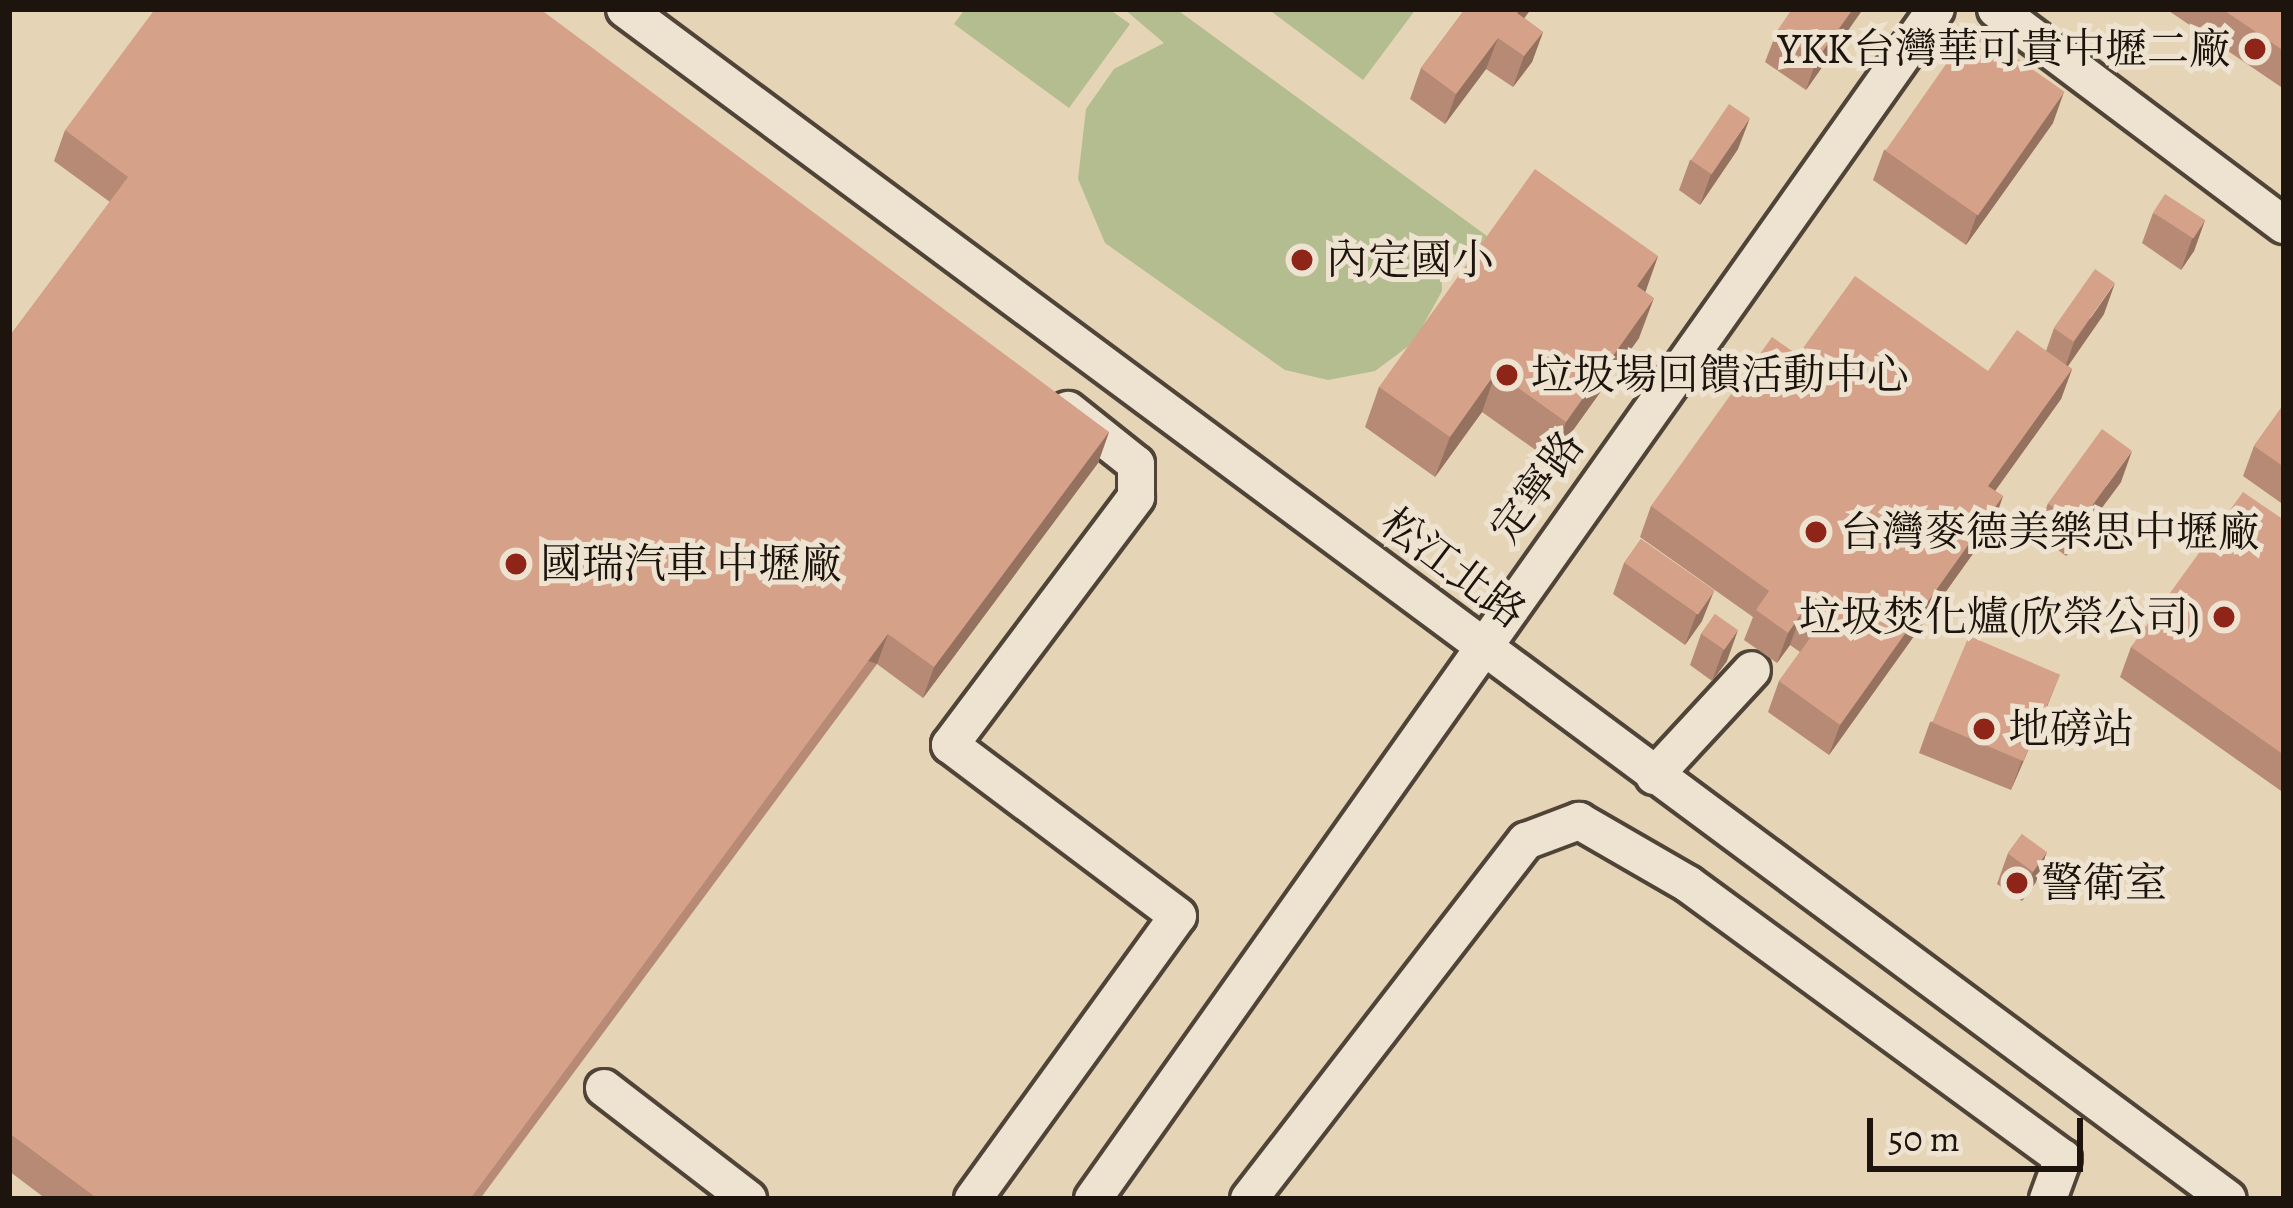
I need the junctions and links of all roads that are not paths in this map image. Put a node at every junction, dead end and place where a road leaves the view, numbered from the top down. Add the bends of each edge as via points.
1 (625, 9) edge
2 (1936, 9) edge
3 (1996, 9) edge
4 (2284, 225) edge
5 (1046, 392) edge
6 (1480, 644) junction
7 (1752, 670) dead end
8 (1654, 776) junction
9 (604, 1088) dead end
10 (748, 1199) edge
11 (973, 1199) edge
12 (1094, 1199) edge
13 (1249, 1199) edge
14 (2048, 1199) edge
15 (2228, 1199) edge

1 - 6 street, 松江北路
2 - 6 street, 定寧路
3 - 4 street
5 - 11 street via 1136,464 1136,497 950,745 1178,916
6 - 8 street, 松江北路
6 - 12 street, 定寧路
7 - 8 street
8 - 15 street, 松江北路
9 - 10 street
13 - 14 street via 1526,841 1579,821 1688,884 2062,1158

